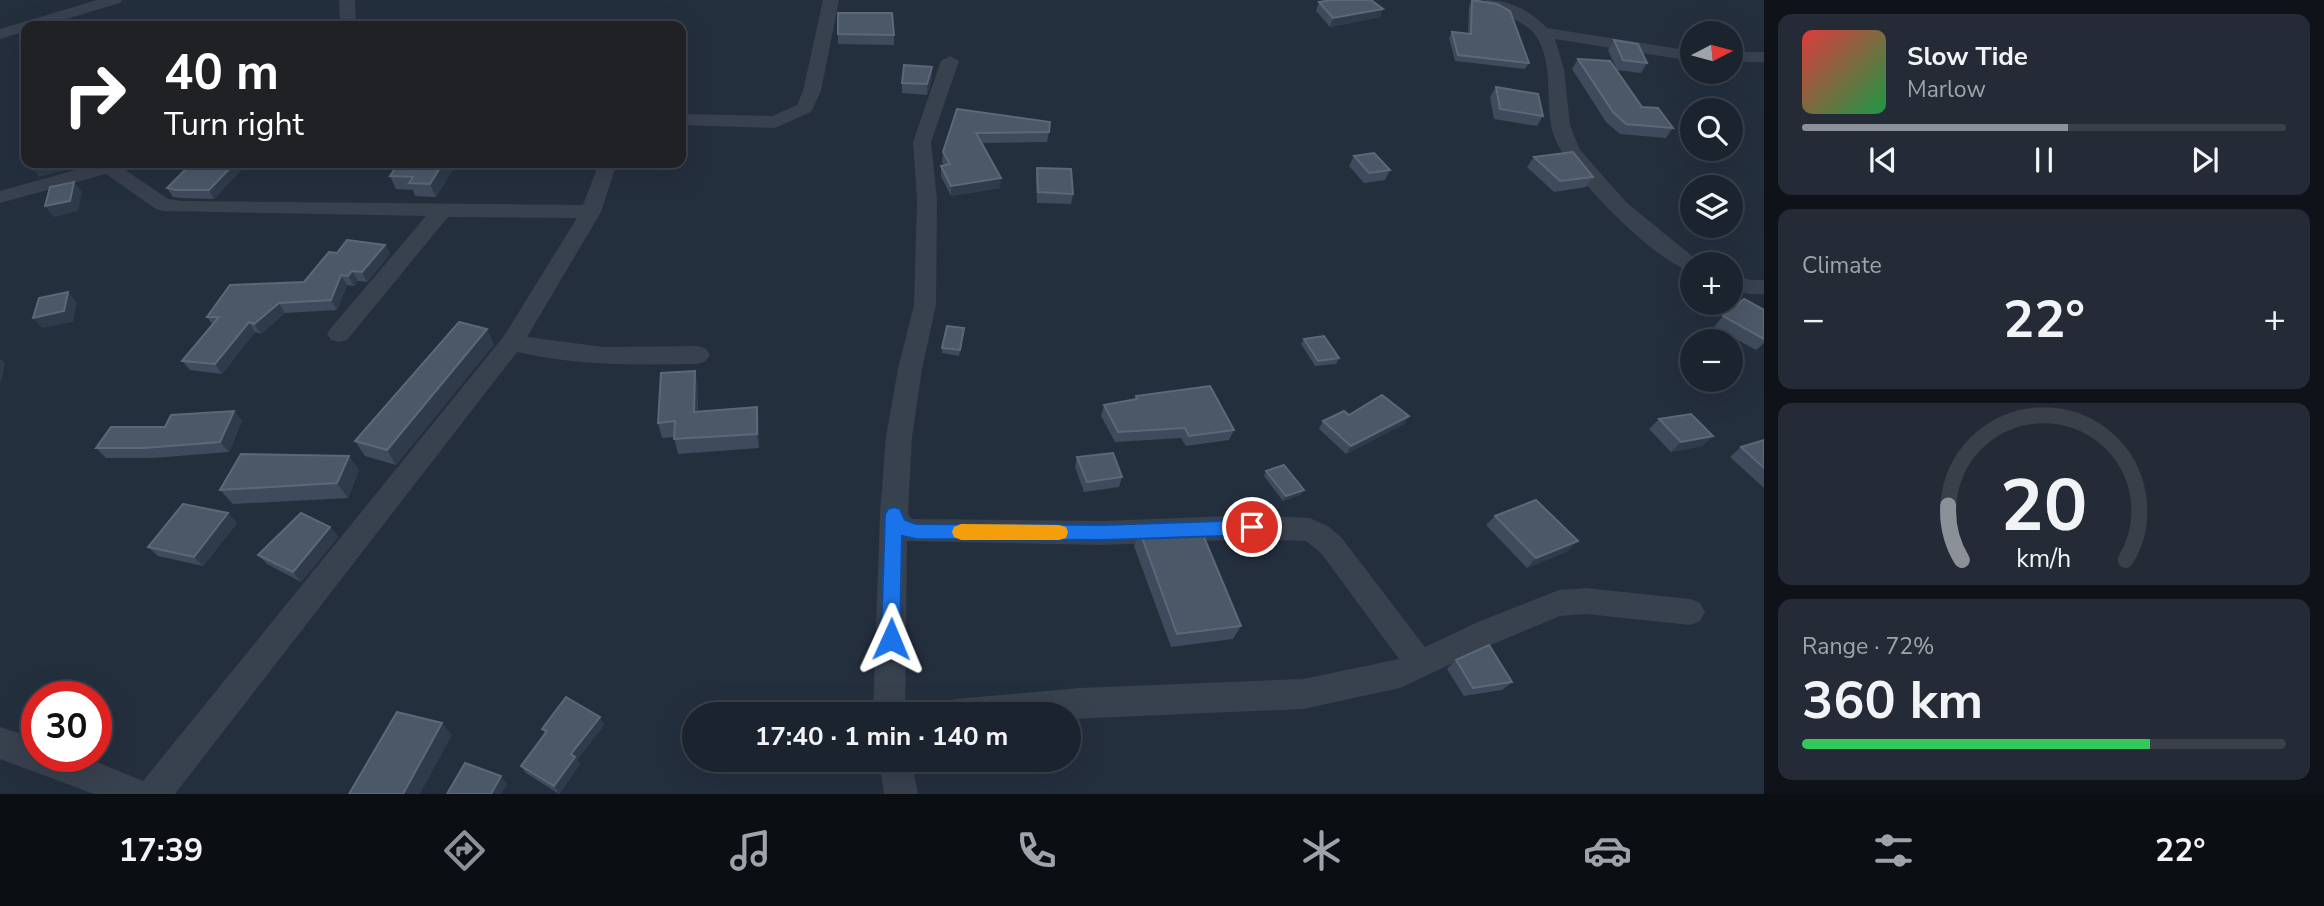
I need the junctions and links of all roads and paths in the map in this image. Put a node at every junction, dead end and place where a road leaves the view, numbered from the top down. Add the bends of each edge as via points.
1 (114, 0) edge
2 (347, 0) edge
3 (831, 0) edge
4 (1493, 0) edge
5 (44, 21) edge
6 (348, 21) edge
7 (21, 28) edge
8 (1542, 32) junction
9 (0, 34) edge
10 (1680, 54) edge
11 (1743, 57) edge
12 (1764, 57) edge
13 (950, 61) dead end
14 (686, 120) edge
15 (101, 168) edge
16 (115, 168) edge
17 (606, 168) edge
18 (0, 197) edge
19 (443, 210) junction
20 (591, 212) junction
21 (1680, 256) edge
22 (1743, 285) edge
23 (1764, 287) edge
24 (339, 334) dead end
25 (512, 342) junction
26 (698, 355) dead end
27 (894, 514) junction
28 (1690, 612) dead end
29 (1420, 664) junction
30 (889, 702) edge
31 (1081, 703) edge
32 (0, 743) edge
33 (21, 749) edge
34 (81, 772) edge
35 (897, 772) edge
36 (135, 794) edge
37 (154, 794) edge
38 (901, 794) edge

1 - 5 street
2 - 6 street
3 - 14 street via 813,91 805,108 775,122
4 - 8 street
7 - 9 street
8 - 10 street
8 - 21 street via 1551,48 1561,125 1570,150 1641,228
11 - 12 street
13 - 27 street via 922,142 927,199 925,305 899,437
15 - 18 street
16 - 19 street via 163,205
17 - 20 street
19 - 20 street
19 - 24 street
20 - 25 street
22 - 23 street
25 - 26 street via 549,352 596,356
25 - 37 street
27 - 29 street via 898,525 916,532 1310,530 1331,545
27 - 30 street
28 - 29 street via 1586,601 1559,603
29 - 31 street via 1400,674 1303,694
32 - 33 street
34 - 36 street
35 - 38 street

